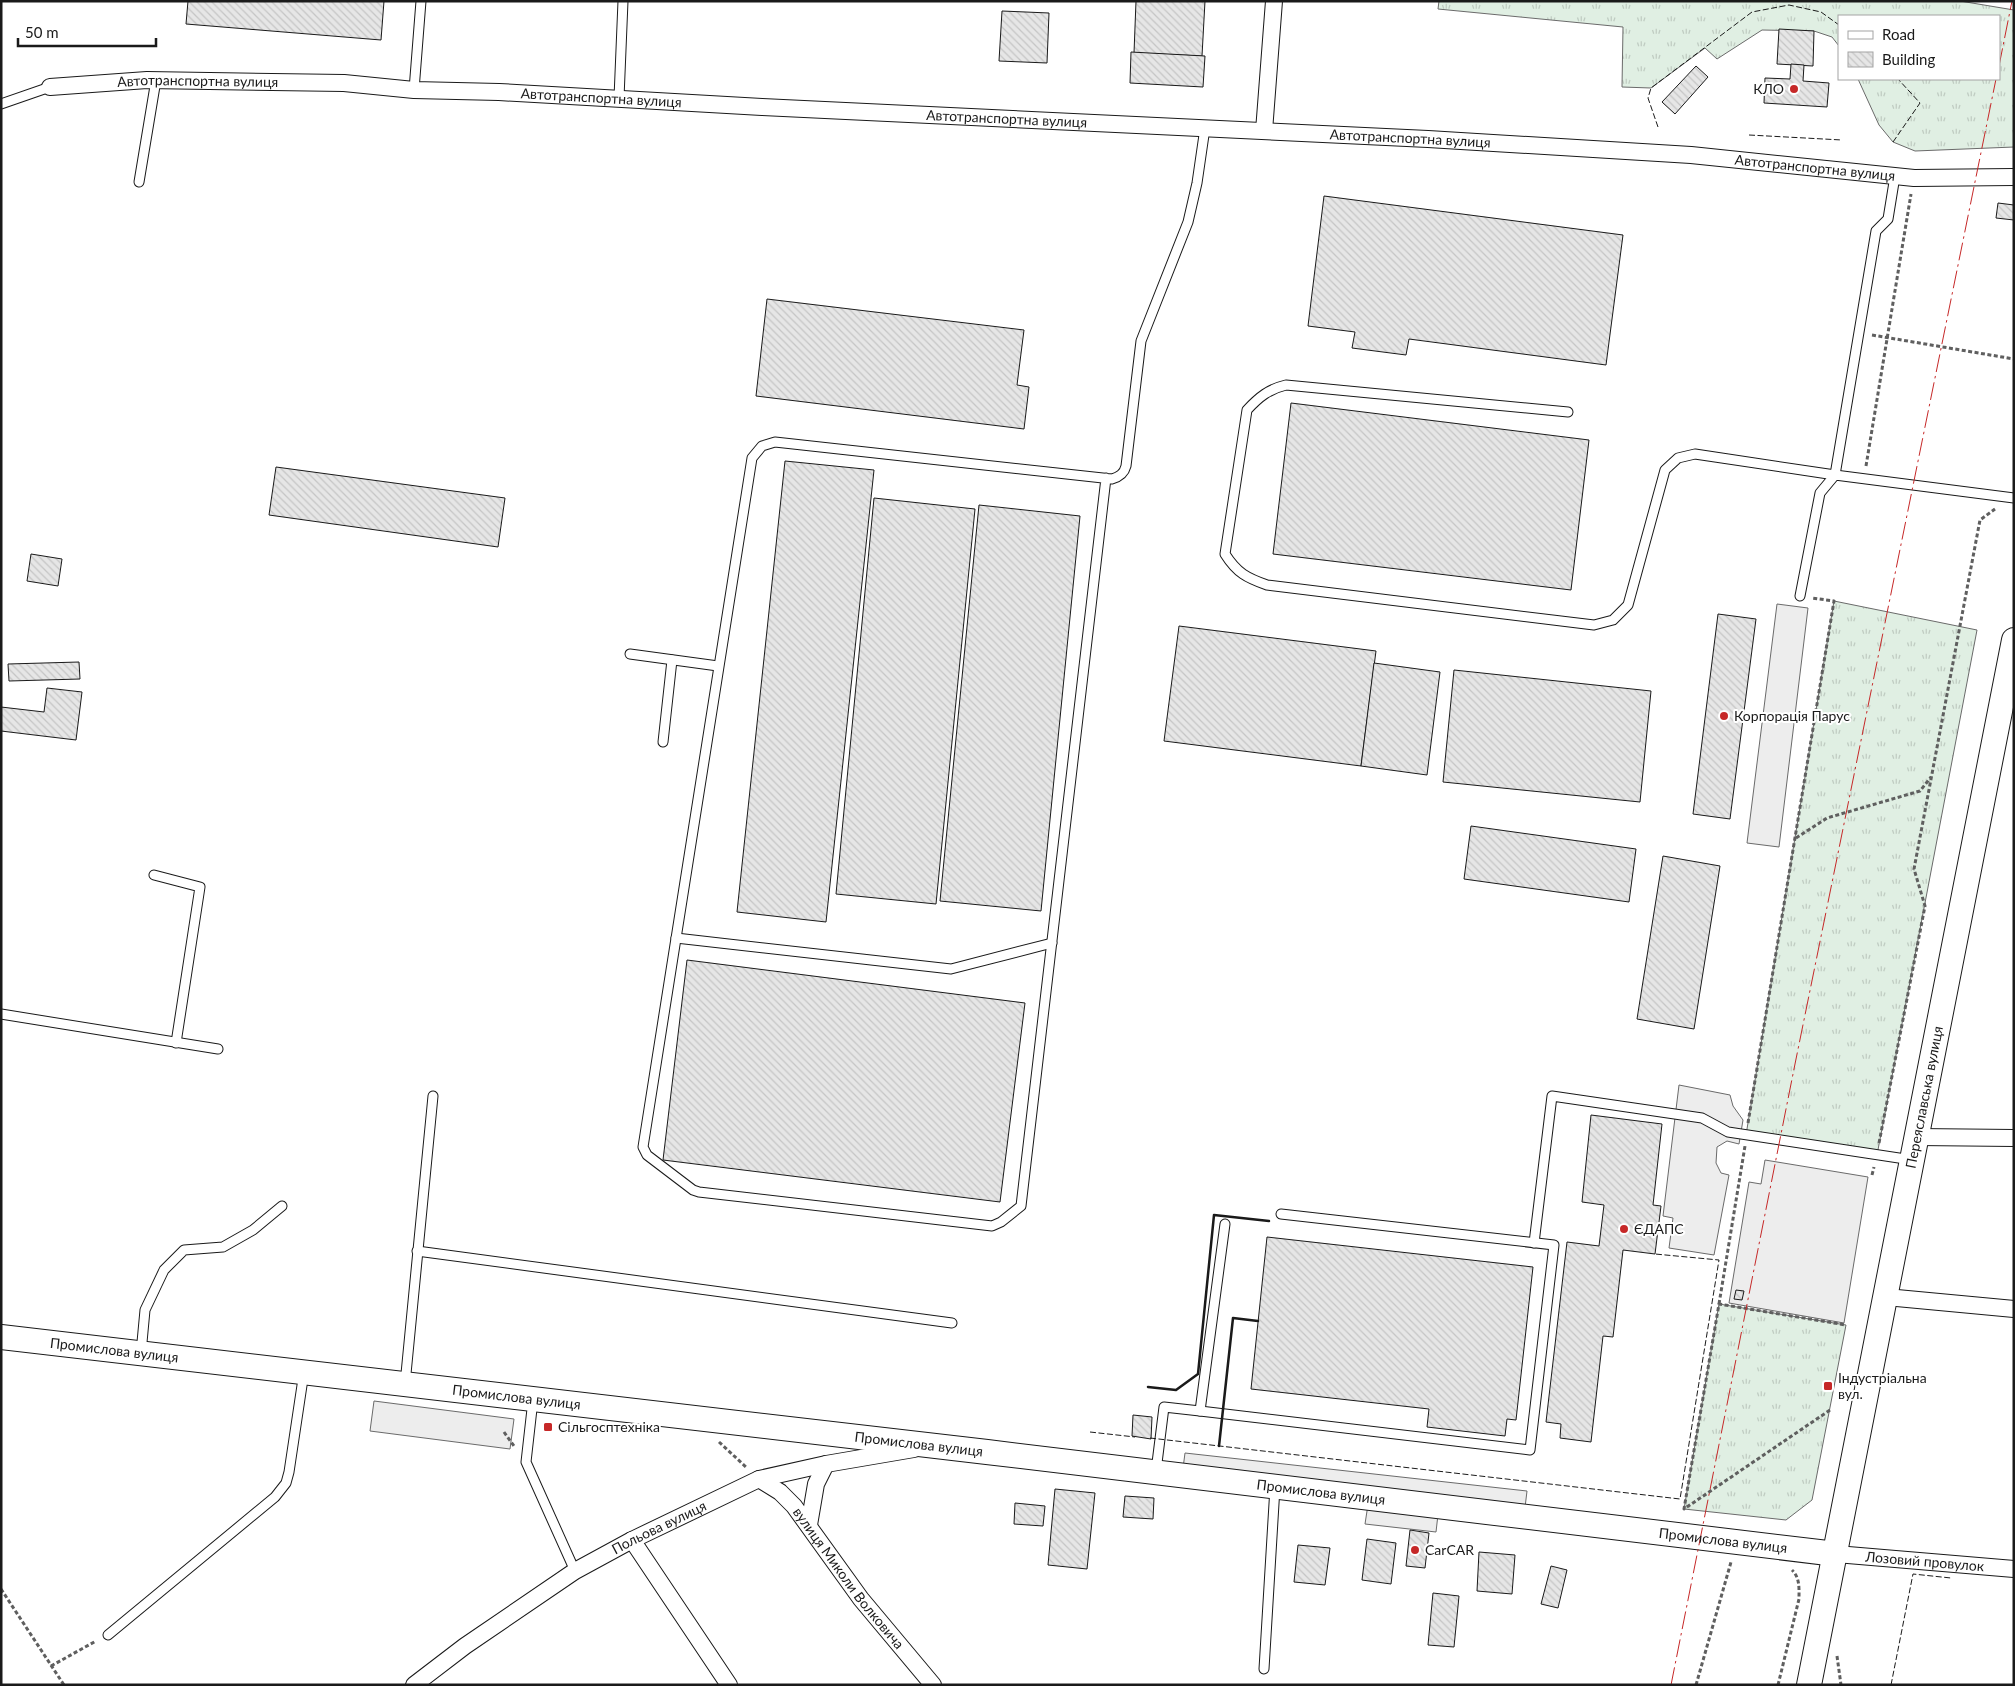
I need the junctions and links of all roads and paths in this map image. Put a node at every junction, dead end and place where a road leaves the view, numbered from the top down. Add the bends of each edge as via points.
1 (421, 1) edge
2 (623, 1) edge
3 (1274, 1) edge
4 (156, 80) junction
5 (50, 87) joint
6 (414, 90) junction
7 (619, 98) junction
8 (1, 104) edge
9 (1205, 128) junction
10 (1264, 131) junction
11 (1895, 176) junction
12 (2014, 177) edge
13 (1914, 178) junction
14 (139, 182) dead end
15 (1859, 333) junction
16 (1887, 337) junction
17 (2014, 360) edge
18 (1568, 412) dead end
19 (1836, 475) junction
20 (1106, 478) junction
21 (1864, 479) junction
22 (2013, 498) edge
23 (1800, 596) joint
24 (2014, 640) edge
25 (630, 654) dead end
26 (672, 660) junction
27 (718, 666) junction
28 (663, 742) dead end
29 (1932, 776) junction
30 (1795, 838) junction
31 (154, 875) dead end
32 (676, 938) junction
33 (1052, 943) junction
34 (1, 1014) edge
35 (176, 1043) junction
36 (218, 1049) dead end
37 (433, 1096) dead end
38 (1746, 1135) junction
39 (1917, 1137) junction
40 (2014, 1138) edge
41 (1877, 1155) junction
42 (1912, 1160) junction
43 (282, 1206) dead end
44 (1281, 1214) dead end
45 (1225, 1224) dead end
46 (1534, 1243) junction
47 (418, 1251) junction
48 (1886, 1297) junction
49 (1719, 1304) junction
50 (2014, 1309) edge
51 (952, 1323) dead end
52 (1846, 1325) dead end
53 (1, 1337) edge
54 (141, 1353) junction
55 (304, 1372) junction
56 (404, 1384) junction
57 (533, 1399) junction
58 (1830, 1410) dead end
59 (1200, 1412) junction
60 (936, 1446) junction
61 (826, 1464) junction
62 (1156, 1473) junction
63 (759, 1479) junction
64 (1275, 1487) junction
65 (809, 1525) junction
66 (632, 1540) junction
67 (1736, 1542) junction
68 (1836, 1554) junction
69 (1788, 1566) dead end
70 (2014, 1569) edge
71 (575, 1571) junction
72 (1, 1589) edge
73 (108, 1635) joint
74 (51, 1666) junction
75 (1264, 1670) dead end
76 (64, 1685) edge
77 (414, 1685) edge
78 (729, 1685) edge
79 (933, 1685) edge
80 (1696, 1685) edge
81 (1778, 1685) edge
82 (1809, 1685) edge

1 - 6 lane
2 - 7 lane
3 - 10 street
4 - 5 street, Автотранспортна вулиця
4 - 6 street, Автотранспортна вулиця via 344,83
4 - 14 lane
5 - 8 lane, Автотранспортна вулиця
6 - 7 street, Автотранспортна вулиця
7 - 9 street, Автотранспортна вулиця
9 - 10 street, Автотранспортна вулиця
9 - 20 lane via 1188,222 1141,341 1126,466 1117,478
10 - 11 street, Автотранспортна вулиця via 1691,155
11 - 13 street, Автотранспортна вулиця
11 - 15 lane via 1888,219 1876,231
12 - 13 street, Автотранспортна вулиця
13 - 16 path
15 - 16 path
15 - 19 lane
16 - 17 path
16 - 21 path
18 - 19 lane via 1286,385 1273,388 1248,410 1225,554 1233,568 1249,579 1267,585 1594,625 1613,620 1628,605 1665,470 1678,458 1695,454
19 - 21 lane
19 - 23 lane via 1820,493
20 - 27 lane via 775,442 762,446 752,458
20 - 33 lane
21 - 22 lane
22 - 29 path via 1980,520
23 - 30 path via 1834,601
24 - 39 street, Переяславська вулиця
25 - 26 lane
26 - 27 lane
26 - 28 lane
27 - 32 lane
29 - 30 path via 1920,790 1827,818
29 - 41 path via 1914,869 1925,906
30 - 38 path
31 - 35 lane via 200,887
32 - 33 lane via 951,969
32 - 33 lane via 643,1147 647,1155 699,1192 992,1226 1019,1209 1022,1203
34 - 35 lane
35 - 36 lane
37 - 47 lane
38 - 41 lane
38 - 46 lane via 1728,1132 1702,1118 1552,1096
38 - 49 path
39 - 40 street
39 - 42 street, Переяславська вулиця
41 - 42 lane
42 - 48 street, Переяславська вулиця
43 - 54 lane via 253,1230 223,1247 184,1250 164,1270 145,1310
44 - 46 lane
45 - 59 lane
46 - 59 lane via 1554,1245 1530,1450
47 - 51 lane
47 - 56 lane
48 - 50 street
48 - 68 street, Переяславська вулиця
49 - 52 path
49 - 58 path via 1684,1509
53 - 54 street, Промислова вулиця
54 - 55 street, Промислова вулиця
55 - 56 street, Промислова вулиця
55 - 73 lane via 289,1472 281,1490
56 - 57 street, Промислова вулиця
57 - 60 street, Промислова вулиця
57 - 71 lane via 526,1462
59 - 62 lane via 1164,1407
60 - 61 street, Польова вулиця
60 - 62 street, Промислова вулиця
61 - 63 street, Польова вулиця
61 - 65 street via 816,1484
62 - 64 street, Промислова вулиця
63 - 65 street, вулиця Миколи Волковича via 780,1492
63 - 66 street, Польова вулиця
64 - 67 street, Промислова вулиця
64 - 75 lane
65 - 79 street, вулиця Миколи Волковича via 861,1599
66 - 71 street, Польова вулиця
66 - 78 street
67 - 68 street, Промислова вулиця
67 - 80 path
68 - 70 street, Лозовий провулок
68 - 82 street, Переяславська вулиця
69 - 81 path via 1796,1574 1799,1598
71 - 77 street, Польова вулиця
72 - 74 path
73 - 74 path
74 - 76 path

